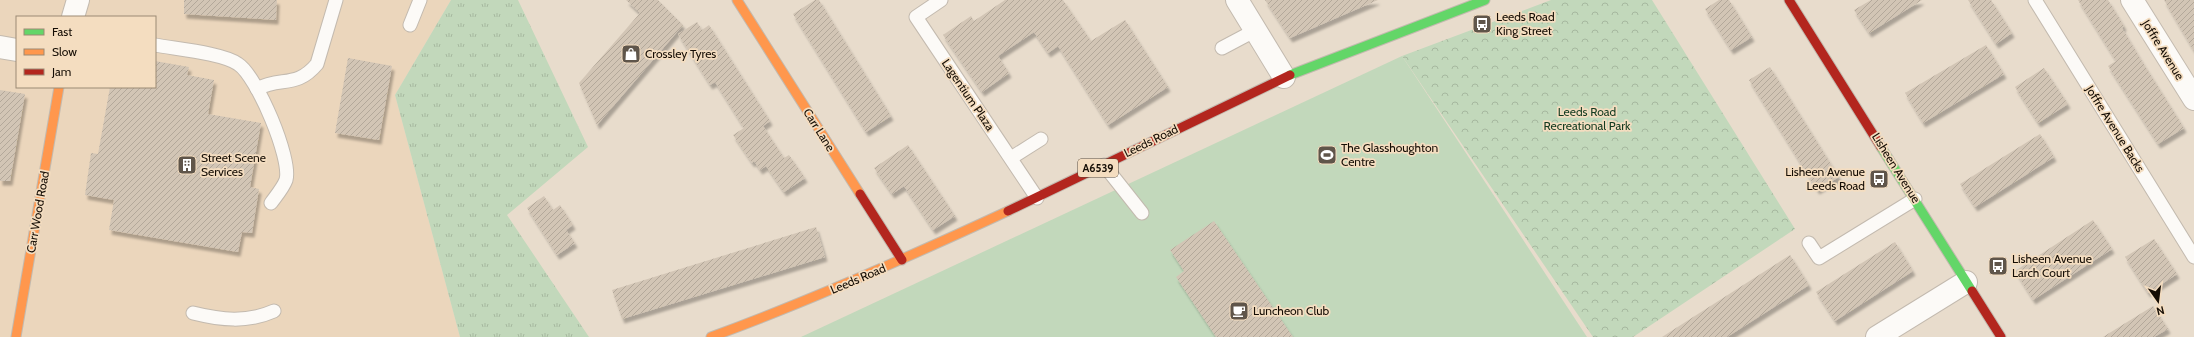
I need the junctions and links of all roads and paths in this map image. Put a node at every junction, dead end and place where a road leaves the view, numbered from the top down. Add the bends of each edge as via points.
1 (78, 0) edge
2 (336, 0) edge
3 (420, 0) edge
4 (737, 0) edge
5 (940, 0) edge
6 (1237, 0) edge
7 (1485, 0) edge
8 (1789, 0) edge
9 (2035, 0) edge
10 (2132, 0) edge
11 (73, 16) edge
12 (410, 25) dead end
13 (1256, 30) junction
14 (156, 45) edge
15 (0, 47) edge
16 (1222, 48) dead end
17 (16, 50) edge
18 (1284, 76) junction
19 (59, 88) edge
20 (257, 89) junction
21 (2194, 99) edge
22 (1041, 139) dead end
23 (1011, 158) junction
24 (1104, 165) junction
25 (1037, 198) junction
26 (1915, 199) junction
27 (271, 203) dead end
28 (1142, 213) dead end
29 (1809, 243) dead end
30 (2194, 257) edge
31 (902, 260) junction
32 (1966, 282) junction
33 (274, 311) dead end
34 (193, 314) dead end
35 (16, 337) edge
36 (711, 337) edge
37 (1877, 337) edge
38 (2001, 337) edge

1 - 11 street
2 - 20 lane via 317,64 310,72 291,82 268,83
3 - 12 lane
4 - 31 street, Carr Lane
5 - 23 lane, Lagentium Plaza via 916,17
6 - 13 street
7 - 18 street, Leeds Road / A6539
8 - 26 street, Lisheen Avenue
9 - 30 lane, Joffre Avenue Backs
10 - 21 street, Joffre Avenue
13 - 16 lane
13 - 18 street
14 - 20 lane via 233,61 244,68
15 - 17 street
18 - 24 street, Leeds Road / A6539
19 - 35 street, Carr Wood Road
20 - 27 lane via 274,124 286,165 286,180
22 - 23 lane
23 - 25 lane, Lagentium Plaza
24 - 25 street, Leeds Road / A6539
24 - 28 lane
25 - 31 street, Leeds Road / A6539
26 - 29 lane via 1819,258
26 - 32 street, Lisheen Avenue
31 - 36 street, Leeds Road / A6539
32 - 37 street
32 - 38 street, Lisheen Avenue
33 - 34 lane via 253,319 232,320

